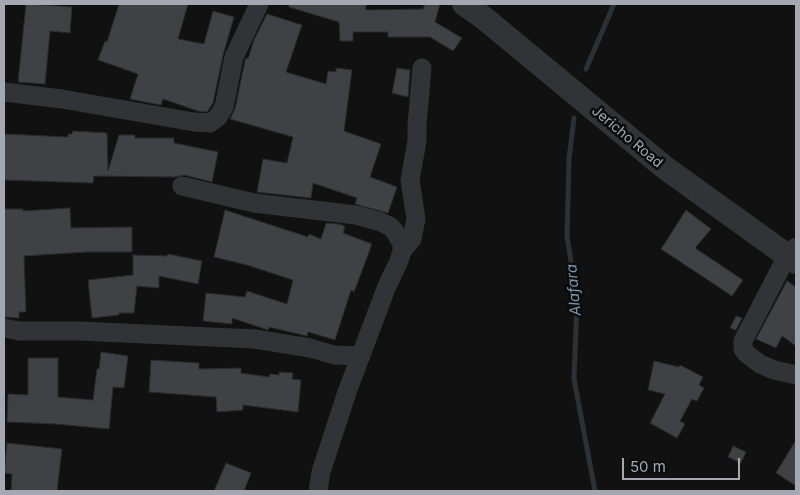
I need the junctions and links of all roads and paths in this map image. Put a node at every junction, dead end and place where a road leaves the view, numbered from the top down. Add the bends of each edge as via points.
1 (259, 4) edge
2 (464, 4) edge
3 (422, 68) dead end
4 (4, 92) edge
5 (182, 186) dead end
6 (402, 250) junction
7 (793, 255) edge
8 (4, 328) edge
9 (362, 356) junction
10 (796, 375) edge
11 (318, 491) edge

1 - 4 street via 234,57 224,106 210,123
2 - 7 street, Jericho Road via 664,167
3 - 6 street via 417,141 410,180 416,219 412,239
5 - 6 street via 254,203 356,215 381,222 396,233
6 - 9 street
7 - 10 street via 743,341 747,354 760,364
8 - 9 street via 256,339 334,355
9 - 11 street via 344,401

